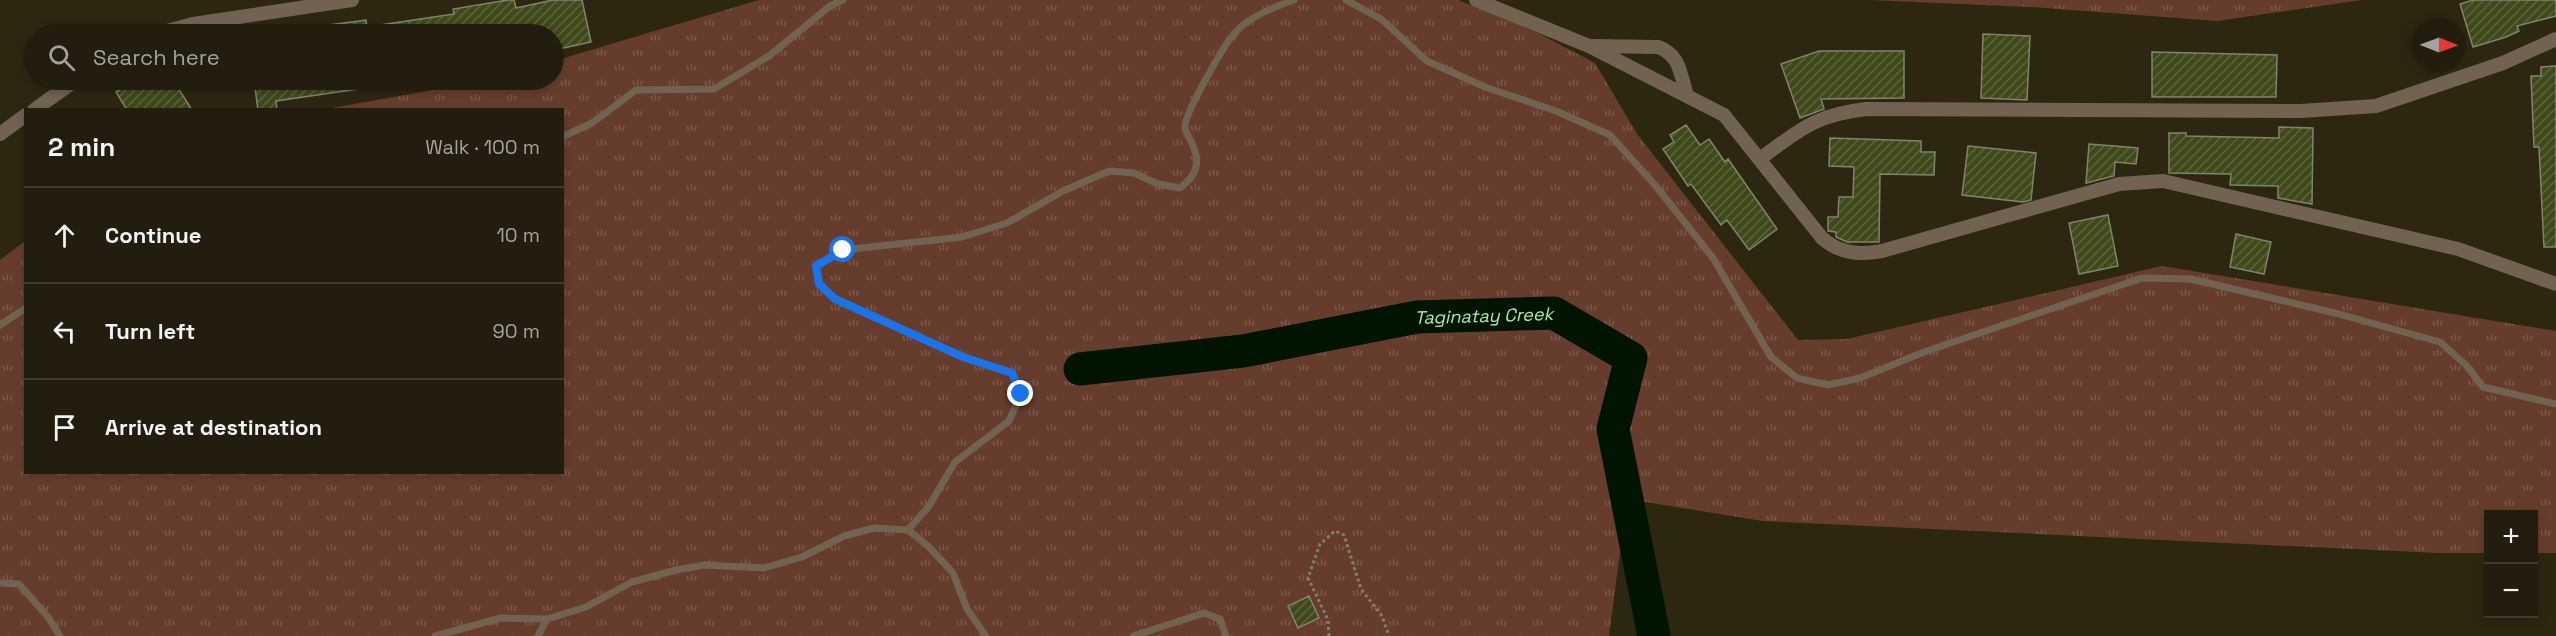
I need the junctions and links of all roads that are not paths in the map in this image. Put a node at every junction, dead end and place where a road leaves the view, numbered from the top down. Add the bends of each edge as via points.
1 (352, 0) edge
2 (843, 0) edge
3 (1294, 0) edge
4 (1346, 0) edge
5 (1476, 0) edge
6 (193, 24) edge
7 (2556, 39) edge
8 (1589, 46) junction
9 (62, 90) edge
10 (1687, 96) junction
11 (37, 108) edge
12 (24, 117) edge
13 (0, 134) edge
14 (564, 136) edge
15 (1761, 158) junction
16 (2556, 284) edge
17 (24, 309) edge
18 (0, 325) edge
19 (2556, 404) edge
20 (908, 530) junction
21 (0, 583) edge
22 (547, 619) junction
23 (60, 636) edge
24 (435, 636) edge
25 (538, 636) edge
26 (986, 636) edge
27 (1133, 636) edge
28 (1226, 636) edge

1 - 6 street
2 - 14 lane via 830,6 769,56 714,89 636,90 592,123
3 - 20 lane via 1267,10 1234,33 1189,110 1185,128 1198,165 1193,179 1180,188 1158,184 1134,173 1109,171 1063,191 1007,223 962,237 843,250 816,266 819,284 835,299 963,357 1012,373 1021,394 1009,421 955,462
4 - 19 lane via 1381,19 1427,62 1610,135 1713,258 1771,357 1797,378 1828,385 1860,378 1924,352 2142,278 2191,279 2440,342 2483,387
5 - 8 street
7 - 15 street via 2503,63 2376,106 2289,111 1866,109 1835,113 1809,123
8 - 10 street
8 - 10 street via 1668,50 1676,58
9 - 11 street
10 - 15 street via 1724,115
12 - 13 street
15 - 16 street via 1822,238 1844,251 1864,254 2119,184 2163,181 2458,249
17 - 18 lane
20 - 22 lane via 874,528 764,568 705,565 676,570 632,582 586,607
20 - 26 lane via 953,573 967,609
21 - 23 lane via 19,584
22 - 24 lane via 501,618
22 - 25 lane
27 - 28 lane via 1204,613 1220,619

